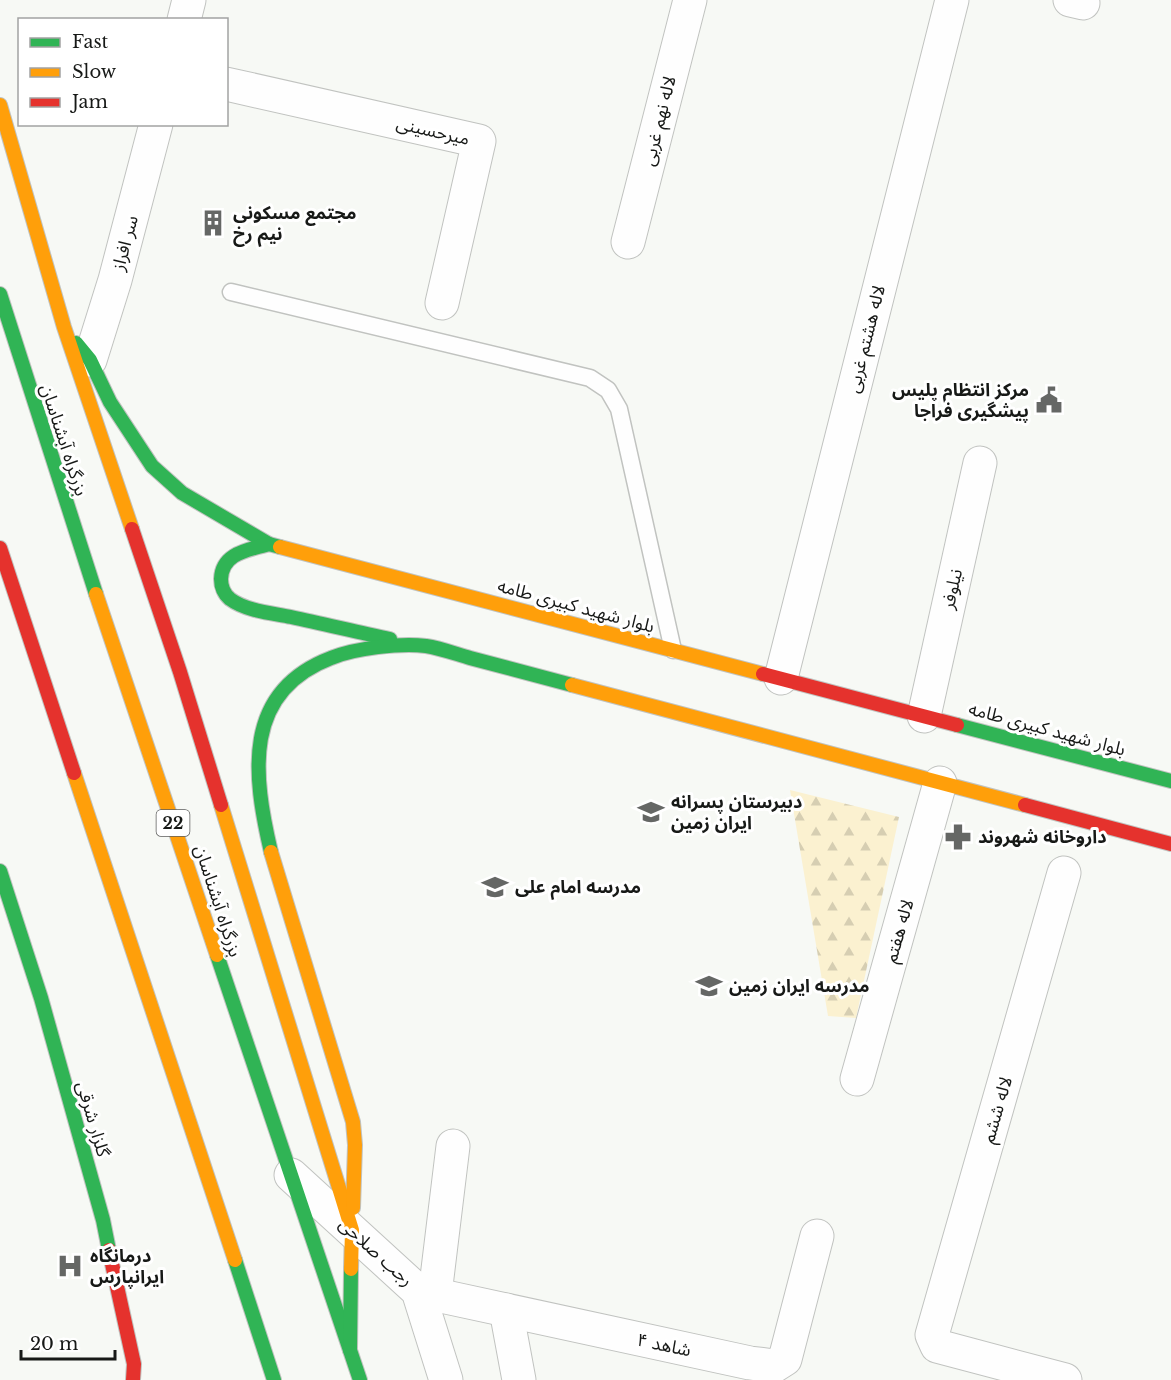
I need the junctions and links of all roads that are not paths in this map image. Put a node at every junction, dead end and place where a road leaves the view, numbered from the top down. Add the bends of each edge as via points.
1 (189, 0) edge
2 (690, 0) edge
3 (952, 0) edge
4 (184, 18) edge
5 (228, 84) edge
6 (0, 105) edge
7 (155, 126) edge
8 (628, 242) dead end
9 (231, 292) dead end
10 (0, 294) edge
11 (442, 303) dead end
12 (64, 327) junction
13 (90, 360) junction
14 (980, 463) dead end
15 (269, 544) junction
16 (0, 548) edge
17 (425, 646) junction
18 (674, 650) junction
19 (781, 678) junction
20 (924, 716) junction
21 (1171, 780) edge
22 (940, 783) junction
23 (1171, 844) edge
24 (0, 871) edge
25 (1064, 873) dead end
26 (857, 1079) dead end
27 (453, 1146) dead end
28 (291, 1175) junction
29 (352, 1230) junction
30 (817, 1236) dead end
31 (427, 1292) junction
32 (506, 1310) junction
33 (350, 1350) junction
34 (133, 1380) edge
35 (274, 1380) edge
36 (360, 1380) edge
37 (446, 1380) edge
38 (519, 1380) edge
39 (1065, 1380) edge

1 - 4 street
2 - 8 street, لاله نهم غربی
3 - 19 street, لاله هشتم غربی
5 - 11 street, میرحسینی via 479,141
6 - 12 main road
7 - 13 street, سر افراز
9 - 18 lane via 590,378 608,390 619,409
10 - 28 main road, بزرگراه آبشناسان / 22 via 79,543
12 - 13 main road, بلوار شهید کبیری طامه
12 - 29 main road via 180,672
13 - 15 main road, بلوار شهید کبیری طامه via 110,402 152,466 181,492
14 - 20 street, نیلوفر
15 - 17 main road via 234,555 226,562 222,583 225,594 235,603
15 - 18 main road, بلوار شهید کبیری طامه
16 - 35 main road
17 - 22 main road
17 - 29 main road via 372,648 311,665 286,683 272,703 261,732 256,762 271,852 353,1122
18 - 19 main road, بلوار شهید کبیری طامه
19 - 20 main road, بلوار شهید کبیری طامه
20 - 21 main road, بلوار شهید کبیری طامه
22 - 23 main road
22 - 26 street, لاله هفتم
24 - 34 main road, گلزار شرقی via 41,998 103,1220 135,1364
25 - 39 street, لاله ششم via 932,1335 937,1346
27 - 31 street
28 - 29 street, رجب صلاحی
28 - 33 main road, بزرگراه آبشناسان / 22
29 - 31 street, رجب صلاحی
29 - 33 main road
30 - 32 street, شاهد ۴ via 785,1359 774,1366
31 - 32 street, شاهد ۴
31 - 37 street, رجب صلاحی
32 - 38 street
33 - 36 main road, بزرگراه آبشناسان / 22

